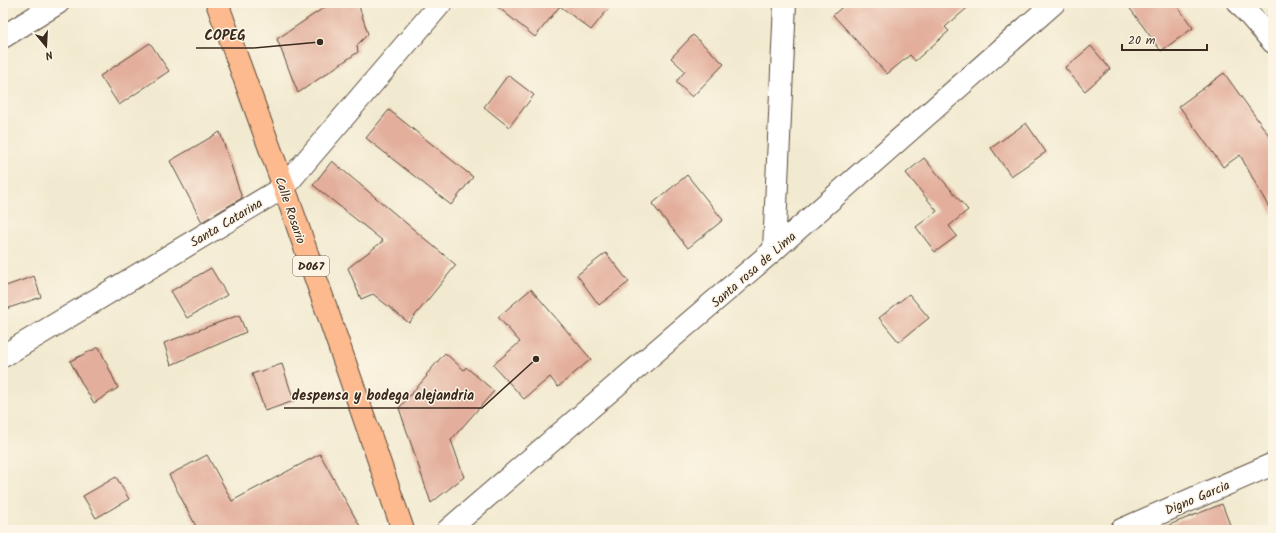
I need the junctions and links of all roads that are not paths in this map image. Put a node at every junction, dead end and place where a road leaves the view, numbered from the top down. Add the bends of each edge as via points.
1 (58, 3) edge
2 (218, 3) edge
3 (441, 3) edge
4 (785, 3) edge
5 (1054, 3) edge
6 (1239, 3) edge
7 (3, 37) edge
8 (1273, 42) edge
9 (284, 187) junction
10 (774, 250) junction
11 (3, 356) edge
12 (1273, 464) edge
13 (403, 530) edge
14 (448, 530) edge
15 (1121, 530) edge

1 - 7 street
2 - 9 main road, Calle Rosario / D067
3 - 9 street, Santa Catarina
4 - 10 street
5 - 10 street, Santa rosa de Lima
6 - 8 street
9 - 11 street, Santa Catarina
9 - 13 main road, Calle Rosario / D067
10 - 14 street, Santa rosa de Lima
12 - 15 street, Digno Garcia

